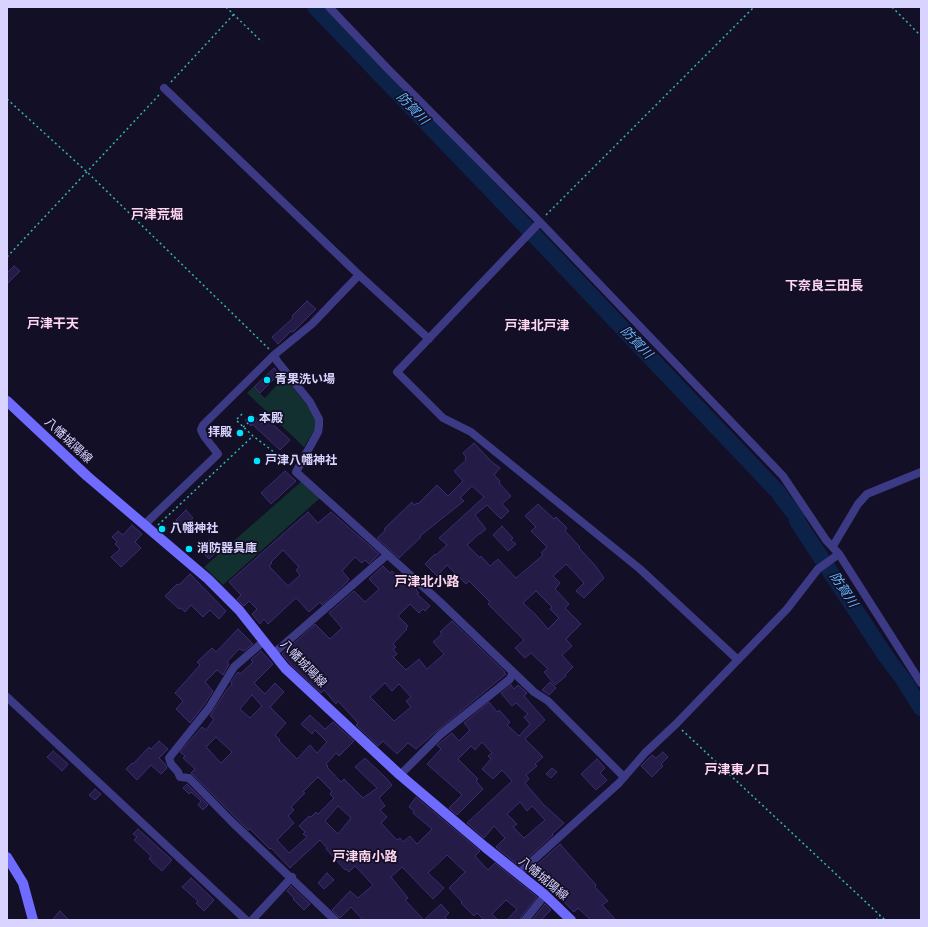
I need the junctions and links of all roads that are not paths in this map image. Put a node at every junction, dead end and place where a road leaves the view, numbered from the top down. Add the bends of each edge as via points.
1 (329, 7) edge
2 (164, 88) road end
3 (540, 222) junction
4 (359, 275) junction
5 (429, 339) junction
6 (274, 355) junction
7 (7, 401) edge
8 (921, 472) edge
9 (148, 528) junction
10 (833, 546) junction
11 (387, 555) junction
12 (837, 556) junction
13 (264, 641) junction
14 (273, 654) junction
15 (738, 660) junction
16 (514, 672) junction
17 (921, 683) edge
18 (7, 697) edge
19 (400, 775) junction
20 (624, 777) junction
21 (7, 857) edge
22 (518, 874) junction
23 (292, 877) junction
24 (545, 895) junction
25 (32, 920) edge
26 (246, 920) edge
27 (252, 920) edge
28 (335, 920) edge
29 (525, 920) edge
30 (571, 920) edge

1 - 3 street
2 - 4 street
3 - 5 street
3 - 10 street via 783,476 826,540
4 - 5 street
4 - 6 street via 312,324
5 - 15 street via 397,372 443,418 471,432 640,569
6 - 9 street via 203,425 201,430 204,436 218,454
6 - 11 street via 310,402 319,419 318,432 296,472
7 - 9 main road, 八幡城陽線 via 86,476
8 - 10 street via 867,494 858,504
9 - 13 main road, 八幡城陽線 via 208,579 239,610
10 - 12 street
11 - 14 street
11 - 16 street
12 - 15 street via 818,569 787,609
12 - 17 street
13 - 14 main road, 八幡城陽線
13 - 23 street via 234,667 209,708 169,758 180,777 189,778
14 - 19 main road, 八幡城陽線 via 284,668
15 - 20 street
16 - 19 street via 510,679 441,734
16 - 20 street via 534,692 548,701
18 - 26 street
19 - 22 main road, 八幡城陽線
20 - 22 street
21 - 25 main road via 23,883
22 - 24 main road, 八幡城陽線
23 - 27 street
23 - 28 street
24 - 29 street
24 - 30 main road, 八幡城陽線

